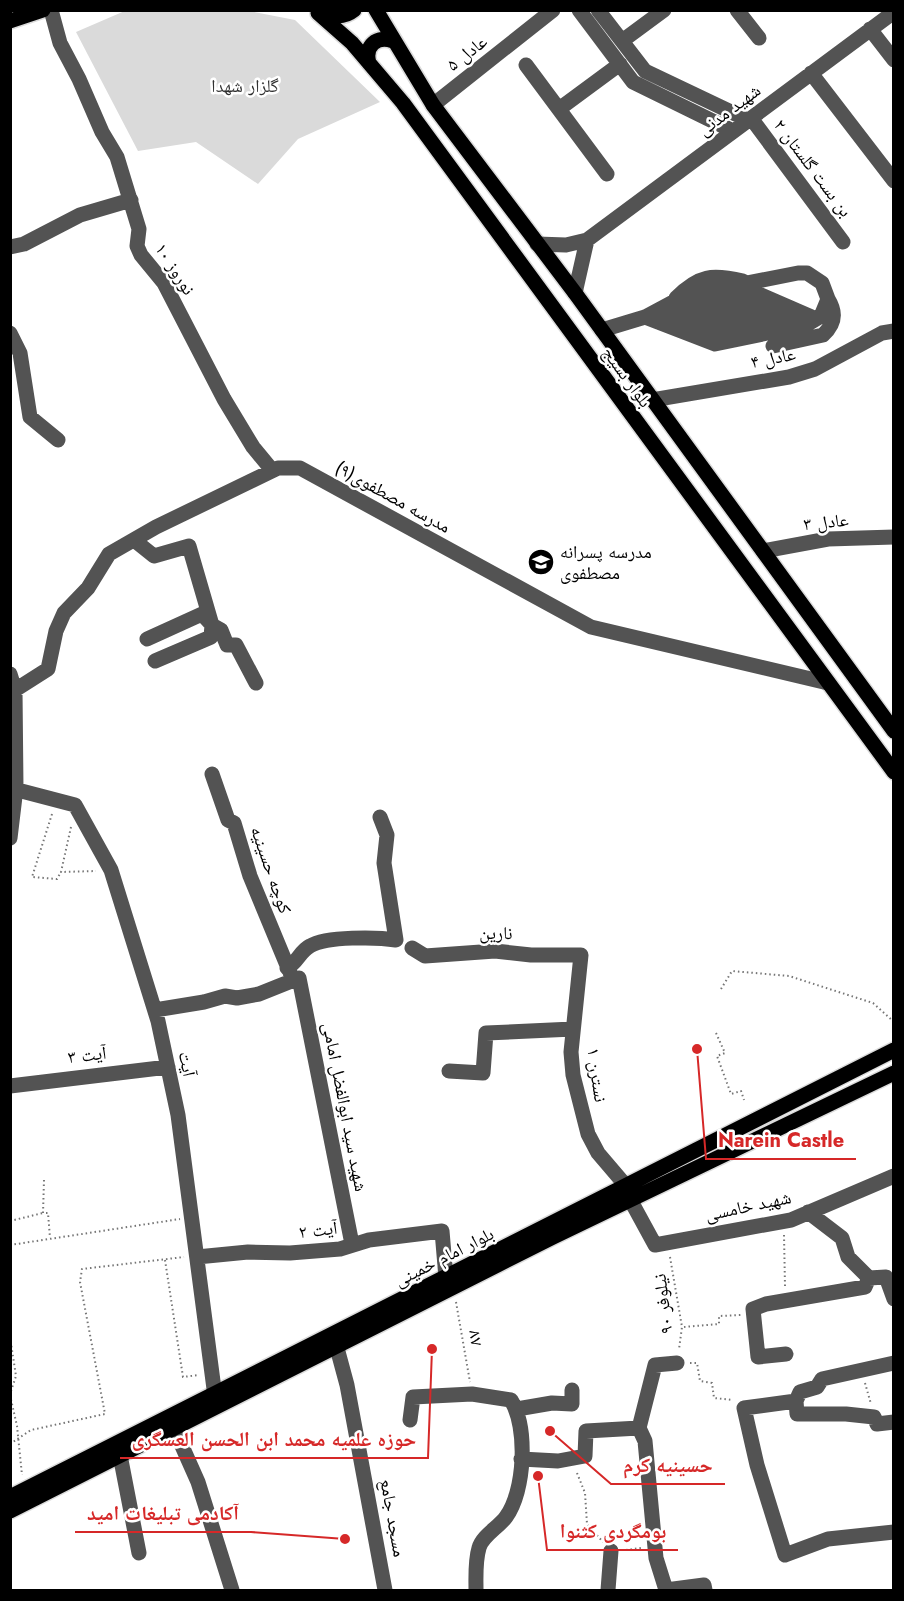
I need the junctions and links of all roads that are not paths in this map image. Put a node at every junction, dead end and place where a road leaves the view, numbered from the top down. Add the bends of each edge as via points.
1 (43, 10) edge
2 (51, 10) edge
3 (354, 10) edge
4 (376, 10) edge
5 (553, 10) edge
6 (579, 10) edge
7 (598, 10) edge
8 (664, 10) edge
9 (737, 10) edge
10 (316, 12) edge
11 (894, 12) edge
12 (10, 21) edge
13 (870, 29) junction
14 (759, 38) dead end
15 (393, 41) junction
16 (621, 41) junction
17 (894, 60) edge
18 (369, 63) junction
19 (620, 64) junction
20 (526, 65) dead end
21 (811, 73) junction
22 (433, 105) junction
23 (559, 109) junction
24 (749, 119) junction
25 (733, 131) junction
26 (607, 174) dead end
27 (894, 181) edge
28 (131, 200) junction
29 (587, 240) junction
30 (843, 242) dead end
31 (537, 244) junction
32 (10, 247) edge
33 (575, 293) junction
34 (736, 297) junction
35 (828, 299) junction
36 (716, 301) junction
37 (694, 306) junction
38 (672, 308) junction
39 (816, 319) junction
40 (652, 320) junction
41 (800, 327) junction
42 (602, 330) junction
43 (894, 331) edge
44 (10, 333) edge
45 (758, 335) junction
46 (775, 339) junction
47 (734, 340) junction
48 (652, 400) junction
49 (58, 440) dead end
50 (272, 470) junction
51 (894, 537) edge
52 (134, 540) junction
53 (763, 551) junction
54 (212, 625) junction
55 (147, 639) dead end
56 (155, 661) dead end
57 (10, 674) edge
58 (256, 683) dead end
59 (828, 684) junction
60 (15, 690) junction
61 (891, 723) edge
62 (894, 772) edge
63 (212, 774) dead end
64 (14, 788) edge
65 (380, 817) dead end
66 (10, 838) edge
67 (412, 948) dead end
68 (581, 955) joint
69 (293, 976) junction
70 (155, 1010) junction
71 (573, 1029) junction
72 (894, 1050) edge
73 (168, 1066) junction
74 (448, 1071) dead end
75 (894, 1073) edge
76 (10, 1086) edge
77 (894, 1176) edge
78 (629, 1194) junction
79 (808, 1212) junction
80 (352, 1244) junction
81 (197, 1257) junction
82 (869, 1278) junction
83 (450, 1282) junction
84 (894, 1299) edge
85 (334, 1342) junction
86 (786, 1354) dead end
87 (677, 1363) road end
88 (894, 1363) edge
89 (572, 1390) dead end
90 (215, 1400) junction
91 (796, 1401) junction
92 (517, 1409) junction
93 (410, 1419) dead end
94 (894, 1422) edge
95 (174, 1428) junction
96 (639, 1428) junction
97 (120, 1455) junction
98 (521, 1459) junction
99 (10, 1497) edge
100 (10, 1511) edge
101 (894, 1532) edge
102 (611, 1551) road end
103 (139, 1553) dead end
104 (232, 1590) edge
105 (385, 1590) edge
106 (476, 1590) edge
107 (608, 1590) edge
108 (705, 1590) edge

1 - 12 main road
2 - 28 street, نوروز ۱۰ via 60,43 117,157
3 - 10 main road via 334,16
4 - 15 main road, بلوار بسیج
5 - 22 street, عادل ۵
6 - 19 street
7 - 16 street
8 - 16 street
9 - 14 street
10 - 18 main road, بلوار بسیج
11 - 13 street, شهید مدنی
13 - 17 street
13 - 21 street, شهید مدنی
15 - 18 main road via 373,42 368,52
15 - 22 main road, بلوار بسیج
16 - 24 street via 645,71
18 - 59 main road, بلوار بسیج via 403,103
19 - 23 street
19 - 25 street via 633,82
20 - 23 street
21 - 24 street, شهید مدنی
21 - 27 street
22 - 31 main road, بلوار بسیج
23 - 26 street
24 - 25 street, شهید مدنی
24 - 30 street, بن بست گلستان ۲
25 - 29 street, شهید مدنی
28 - 32 street via 80,215 24,244
28 - 50 street, نوروز ۱۰ via 141,255 164,283 233,414
29 - 31 street, شهید مدنی via 566,245
29 - 33 street
31 - 33 main road, بلوار بسیج
33 - 42 main road, بلوار بسیج
34 - 36 street
34 - 39 street via 754,292
34 - 41 street
35 - 38 street via 822,283 807,273 749,282 719,276 692,282
35 - 39 street
35 - 46 street via 833,322 823,334
36 - 37 street
36 - 46 street
37 - 38 street
37 - 45 street
38 - 40 street
38 - 47 street
39 - 41 street
40 - 42 street
40 - 47 street via 715,344
41 - 46 street
42 - 48 main road, بلوار بسیج
43 - 48 street, عادل ۴ via 882,333 815,369 789,377
44 - 49 street via 20,353 30,417
45 - 46 street
45 - 47 street
48 - 53 main road, بلوار بسیج
50 - 52 street, مدرسه مصطفوی(۹)
50 - 59 street, مدرسه مصطفوی(۹) via 300,468 591,627
51 - 53 street, عادل ۳ via 828,539
52 - 54 street via 154,555 189,546
52 - 60 street, مدرسه مصطفوی(۹) via 110,554 88,588 64,613 48,669
53 - 61 main road, بلوار بسیج
54 - 55 street via 202,614
54 - 56 street via 212,637
54 - 58 street via 221,630 227,645 236,645
57 - 60 street
59 - 62 main road, بلوار بسیج
60 - 64 street
63 - 69 street, کوچه حسینیه
64 - 66 street
64 - 70 street, آیت via 75,805 111,870
65 - 69 street via 387,835 384,863 396,940 324,941 311,945 303,952
67 - 68 street, نارین via 425,956 495,951
68 - 71 street, نسترن ۱
69 - 70 street via 259,994 225,996
69 - 80 street, شهید سید ابوالفضل امامی
70 - 73 street, آیت
71 - 74 street via 486,1033 483,1073
71 - 78 street, نسترن ۱ via 573,1075 588,1134
72 - 78 main road, بلوار امام خمینی
73 - 76 street, آیت ۳
73 - 81 street, آیت
75 - 78 main road, بلوار امام خمینی
77 - 79 street, شهید خامسی
78 - 79 street, شهید خامسی via 654,1245 784,1221
78 - 83 main road, بلوار امام خمینی
79 - 82 street via 842,1238 848,1257
80 - 81 street, آیت ۲ via 340,1249
80 - 83 street, آیت ۲ via 442,1231
81 - 90 street, آیت
82 - 84 street via 886,1277
82 - 86 street via 865,1287 753,1310 758,1357
83 - 85 main road, بلوار امام خمینی
85 - 90 main road, بلوار امام خمینی
85 - 105 street, مسجد جامع via 347,1385
87 - 96 street via 655,1365
88 - 91 street via 822,1379 817,1387 800,1392
89 - 92 street via 572,1404
90 - 95 main road, بلوار امام خمینی
90 - 99 main road, بلوار امام خمینی
91 - 94 street via 797,1414 865,1416 874,1417 877,1424
91 - 101 street via 744,1408 785,1555 828,1539
92 - 93 street via 512,1400 472,1394 413,1398
92 - 98 street
95 - 97 main road, بلوار امام خمینی
95 - 104 street via 198,1482
96 - 98 street via 586,1431 585,1456 558,1461
96 - 108 street via 645,1441 655,1547 666,1590 704,1585
97 - 100 main road, بلوار امام خمینی
97 - 103 street
98 - 106 street via 516,1502 479,1547
102 - 107 street

